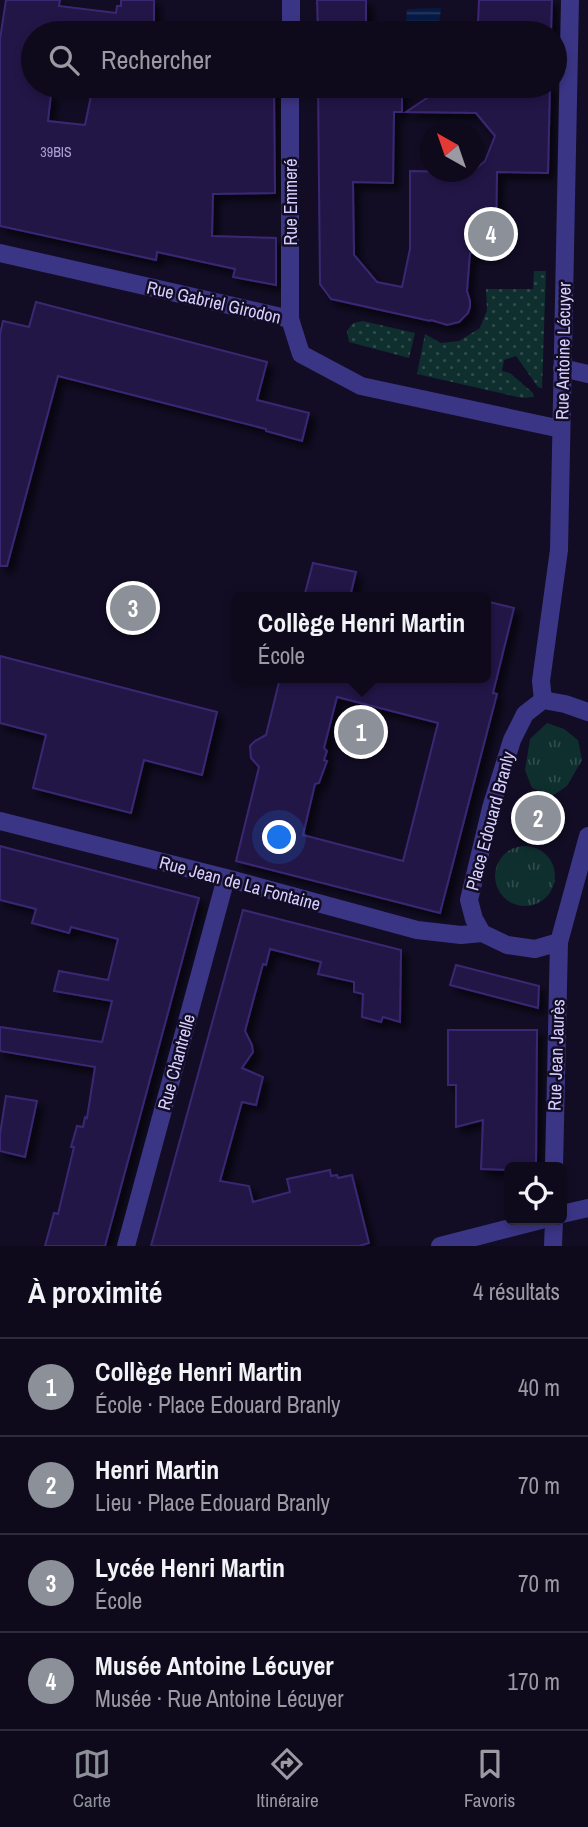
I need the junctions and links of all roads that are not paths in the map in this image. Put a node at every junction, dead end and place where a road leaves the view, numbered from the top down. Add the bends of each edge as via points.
1 (291, 0) edge
2 (570, 0) edge
3 (291, 21) edge
4 (290, 98) edge
5 (0, 253) edge
6 (290, 319) junction
7 (562, 368) junction
8 (588, 374) edge
9 (561, 429) junction
10 (543, 701) junction
11 (588, 712) edge
12 (0, 821) edge
13 (588, 836) edge
14 (226, 878) junction
15 (482, 933) junction
16 (559, 942) junction
17 (554, 1162) edge
18 (588, 1208) edge
19 (567, 1213) edge
20 (522, 1225) edge
21 (554, 1225) edge
22 (126, 1246) edge
23 (440, 1246) edge
24 (553, 1246) edge

1 - 3 street
2 - 7 street, Rue Antoine Lécuyer
4 - 6 street, Rue Emmeré
5 - 6 street, Rue Gabriel Girodon
6 - 9 street, Rue Gabriel Girodon via 301,354 361,386
7 - 8 street
7 - 9 street, Rue Antoine Lécuyer
9 - 10 street, Rue Antoine Lécuyer via 559,550 541,681
10 - 11 street
10 - 15 street, Place Edouard Branly via 525,714 512,740 491,808 469,901
12 - 14 street, Rue Jean de La Fontaine
13 - 16 street
14 - 15 street, Rue Jean de La Fontaine via 417,930
14 - 22 street, Rue Chantrelle
15 - 16 street via 507,945 535,949
16 - 17 street, Rue Jean Jaurès
18 - 19 street
20 - 23 street
21 - 24 street

